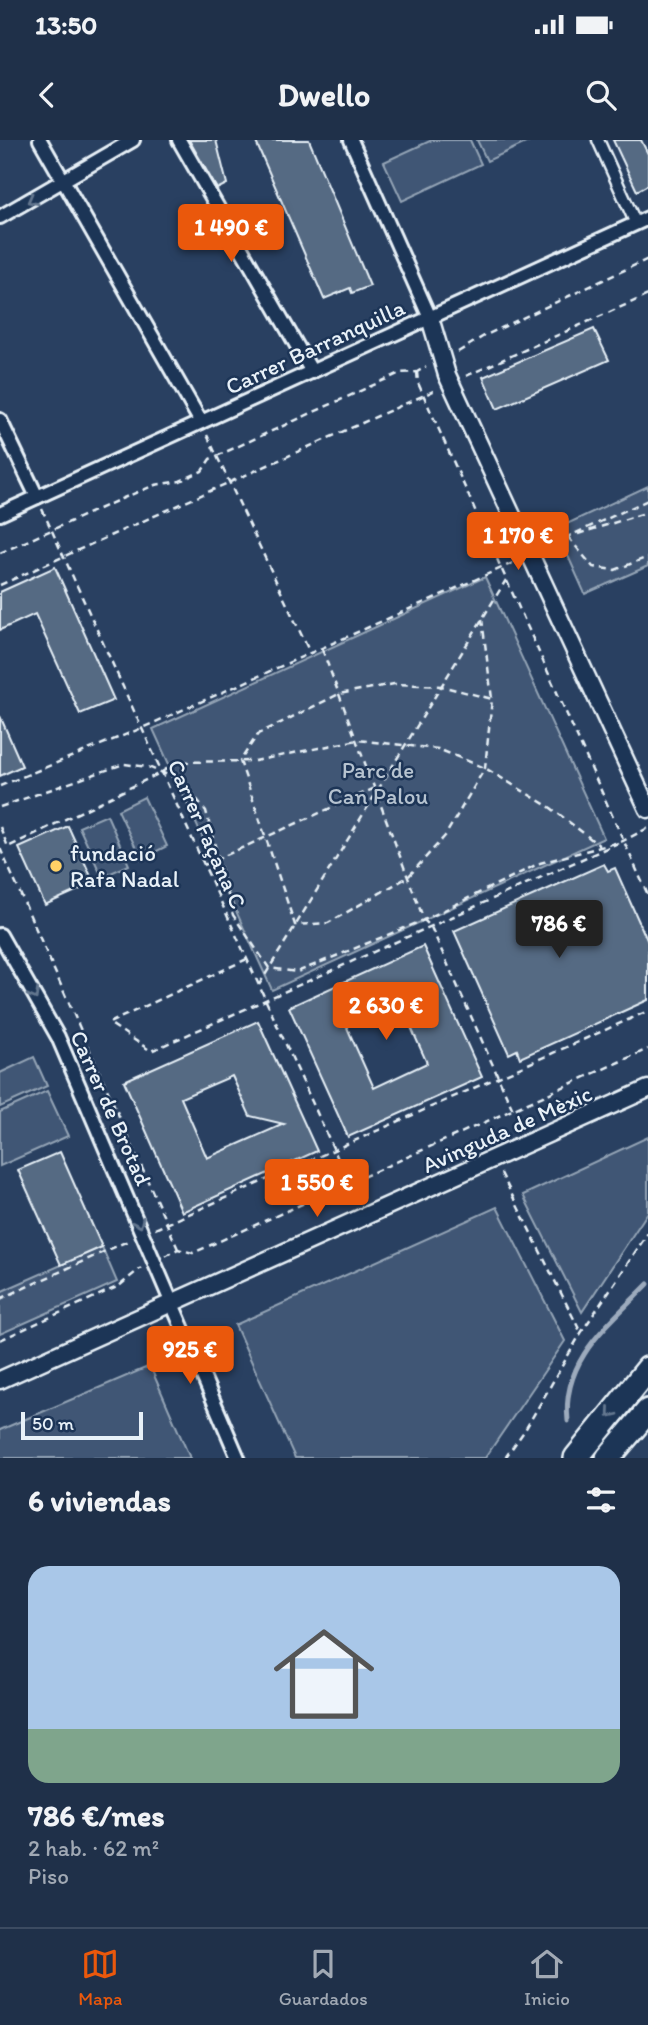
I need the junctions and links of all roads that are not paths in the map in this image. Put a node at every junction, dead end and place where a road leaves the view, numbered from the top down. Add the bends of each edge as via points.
1 (40, 140) edge
2 (133, 140) edge
3 (179, 140) edge
4 (351, 140) edge
5 (598, 140) edge
6 (64, 182) junction
7 (0, 217) edge
8 (642, 221) edge
9 (430, 318) junction
10 (312, 372) junction
11 (0, 420) edge
12 (201, 422) junction
13 (37, 497) junction
14 (0, 514) edge
15 (648, 809) edge
16 (0, 935) edge
17 (648, 1089) edge
18 (173, 1302) junction
19 (648, 1369) edge
20 (0, 1380) edge
21 (648, 1411) edge
22 (239, 1458) edge
23 (576, 1458) edge
24 (608, 1458) edge

1 - 6 street
2 - 6 street
3 - 10 street
4 - 9 street
5 - 8 street
6 -> 7 street
6 - 12 street
8 - 9 street, Carrer Barranquilla
9 - 10 street, Carrer Barranquilla
9 - 15 street via 451,383
10 - 12 street, Carrer Barranquilla
11 - 13 street
12 - 13 street, Carrer Barranquilla
13 - 14 street, Carrer Barranquilla
16 -> 18 street, Carrer de Brotad via 58,1037
17 - 18 street, Avinguda de Mèxic
18 - 20 street, Avinguda de Mèxic
18 - 22 street, Carrer de Brotad
19 -> 23 highway
21 - 24 highway

